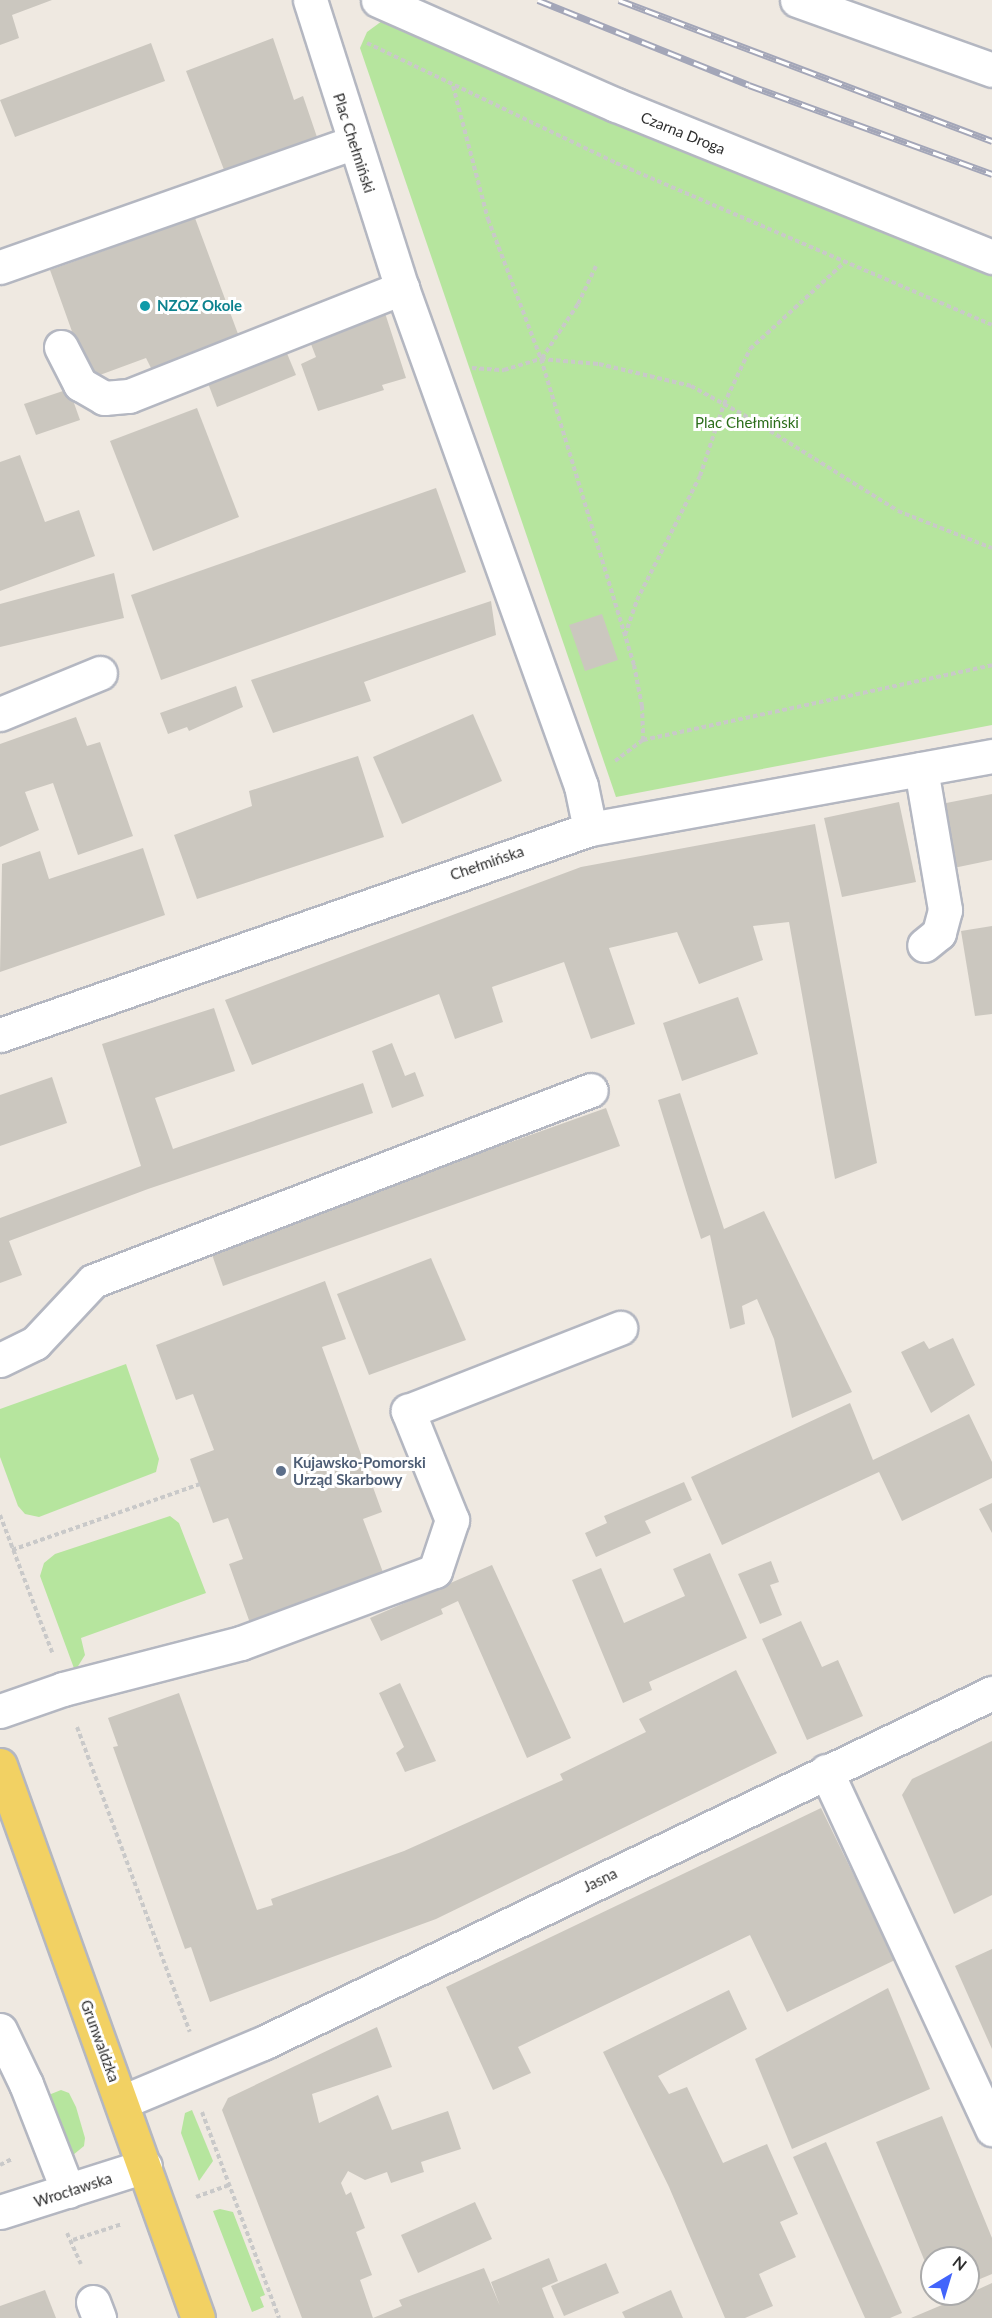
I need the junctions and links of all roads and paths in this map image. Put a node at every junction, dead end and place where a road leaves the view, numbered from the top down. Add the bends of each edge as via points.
1 (378, 0) edge
2 (797, 0) edge
3 (313, 9) edge
4 (992, 70) edge
5 (453, 85) junction
6 (353, 143) junction
7 (992, 257) edge
8 (845, 262) junction
9 (596, 266) dead end
10 (0, 267) edge
11 (402, 288) junction
12 (992, 325) edge
13 (61, 347) dead end
14 (541, 359) junction
15 (430, 368) junction
16 (724, 404) junction
17 (992, 548) edge
18 (625, 635) junction
19 (992, 665) edge
20 (100, 673) dead end
21 (0, 714) edge
22 (992, 756) edge
23 (921, 769) junction
24 (590, 829) junction
25 (924, 945) dead end
26 (0, 1035) edge
27 (591, 1090) dead end
28 (620, 1328) dead end
29 (0, 1360) edge
30 (200, 1484) dead end
31 (0, 1515) edge
32 (12, 1551) junction
33 (63, 1689) junction
34 (992, 1693) edge
35 (0, 1711) edge
36 (0, 1765) edge
37 (826, 1771) junction
38 (0, 2030) edge
39 (208, 2067) junction
40 (122, 2102) junction
41 (990, 2120) edge
42 (145, 2166) junction
43 (68, 2191) junction
44 (0, 2212) edge
45 (58, 2224) dead end
46 (96, 2310) edge
47 (198, 2318) edge
48 (279, 2318) edge

1 - 7 street, Czarna Droga via 616,105
2 - 4 street
3 - 5 path
3 - 6 street, Plac Chełmiński
5 - 8 path via 616,163
5 - 14 path via 488,219
6 - 10 street
6 - 11 street, Plac Chełmiński
8 - 12 path
8 - 16 path via 750,349
9 - 14 path via 578,304
11 - 13 street via 129,396 104,398 80,384
11 - 15 street, Plac Chełmiński
14 - 15 path via 504,370
14 - 16 path via 635,372 691,386
14 - 18 path
15 - 24 street, Plac Chełmiński via 581,786
16 - 17 path via 898,511
16 - 18 path via 700,476 637,600
18 - 19 path via 642,706 643,740
20 - 21 street
22 - 23 street, Chełmińska
23 - 24 street, Chełmińska
23 - 25 street via 945,910 939,933
24 - 26 street, Chełmińska
27 - 29 street via 93,1281 35,1343
28 - 33 street via 408,1411 452,1520 435,1571 241,1642
30 - 32 path
31 - 32 path
32 - 33 path
33 - 35 street
33 - 39 path via 193,2042
34 - 37 street, Jasna
36 - 40 main road, Grunwaldzka
37 - 39 street, Jasna
37 - 41 street
38 - 43 street
39 - 40 street, Jasna
39 - 48 path via 200,2106
40 - 42 main road, Grunwaldzka
42 - 43 street, Wrocławska
42 - 47 main road, Grunwaldzka
43 - 44 street, Wrocławska
45 - 46 path via 73,2240

